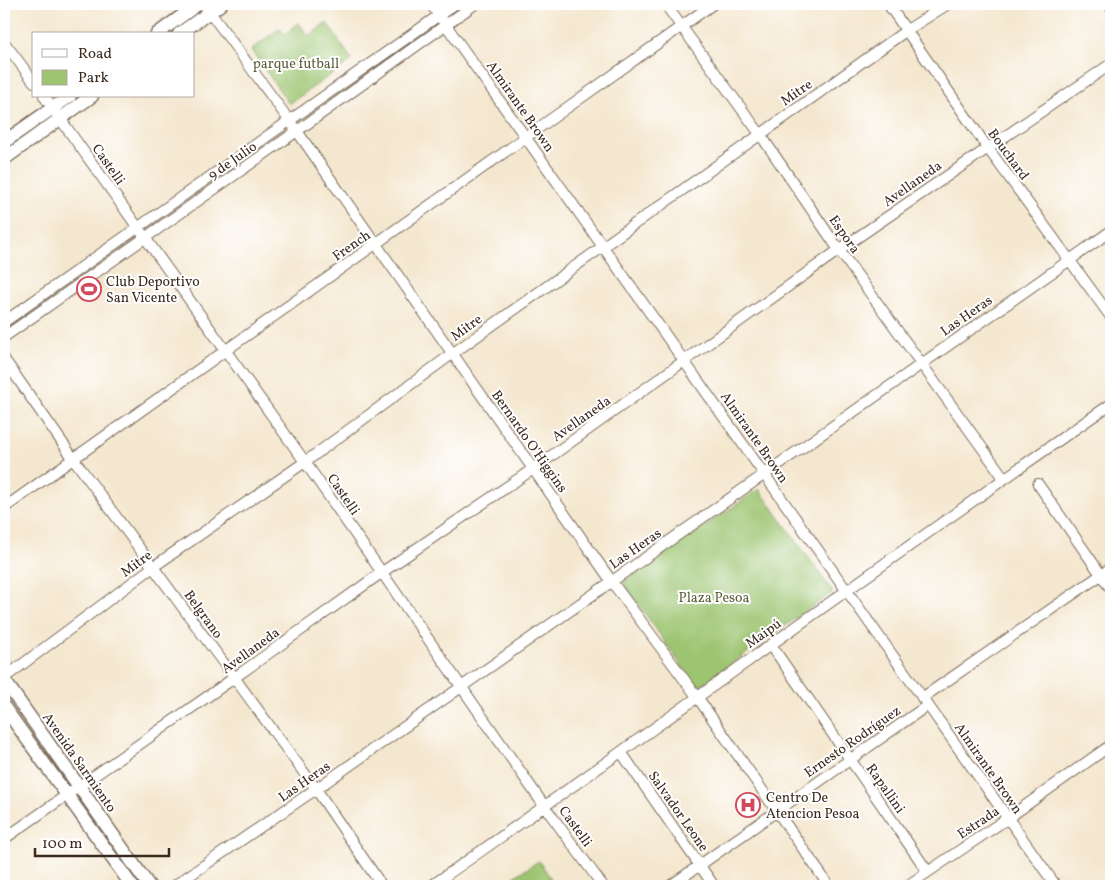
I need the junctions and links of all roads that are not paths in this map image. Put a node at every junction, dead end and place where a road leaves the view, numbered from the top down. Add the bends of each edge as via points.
1 (198, 4) edge
2 (221, 4) edge
3 (431, 4) edge
4 (455, 4) edge
5 (475, 4) edge
6 (665, 4) edge
7 (713, 4) edge
8 (888, 4) edge
9 (948, 4) edge
10 (1108, 4) edge
11 (207, 8) edge
12 (1111, 8) edge
13 (439, 15) junction
14 (446, 24) junction
15 (681, 26) junction
16 (908, 30) junction
17 (159, 32) edge
18 (181, 32) edge
19 (4, 42) edge
20 (1111, 64) edge
21 (32, 79) edge
22 (46, 98) edge
23 (67, 98) edge
24 (89, 98) edge
25 (53, 108) junction
26 (61, 119) junction
27 (290, 121) junction
28 (297, 131) junction
29 (760, 134) junction
30 (526, 136) junction
31 (4, 142) edge
32 (987, 147) junction
33 (4, 159) edge
34 (138, 228) junction
35 (1111, 230) edge
36 (145, 238) junction
37 (376, 244) junction
38 (602, 246) junction
39 (839, 250) junction
40 (1070, 260) junction
41 (1111, 317) edge
42 (4, 322) edge
43 (4, 337) edge
44 (224, 350) junction
45 (452, 354) junction
46 (4, 359) edge
47 (684, 362) junction
48 (921, 363) junction
49 (1111, 404) edge
50 (73, 458) junction
51 (305, 462) junction
52 (533, 469) junction
53 (764, 474) junction
54 (1004, 478) junction
55 (1038, 484) dead end
56 (4, 508) edge
57 (153, 567) junction
58 (1111, 568) edge
59 (381, 573) junction
60 (1101, 575) junction
61 (612, 582) junction
62 (1111, 589) edge
63 (847, 592) junction
64 (771, 645) junction
65 (234, 678) junction
66 (4, 679) edge
67 (461, 687) junction
68 (698, 698) junction
69 (925, 702) junction
70 (4, 707) edge
71 (1111, 745) edge
72 (621, 752) junction
73 (849, 759) junction
74 (79, 787) junction
75 (316, 789) junction
76 (68, 794) junction
77 (545, 807) junction
78 (776, 811) junction
79 (1008, 818) junction
80 (4, 839) edge
81 (700, 866) junction
82 (928, 872) junction
83 (132, 886) edge
84 (149, 886) edge
85 (174, 886) edge
86 (382, 886) edge
87 (431, 886) edge
88 (603, 886) edge
89 (670, 886) edge
90 (714, 886) edge
91 (828, 886) edge
92 (907, 886) edge
93 (1056, 886) edge

1 - 17 main road
2 - 11 main road
3 - 13 street, Almirante Brown
4 - 13 street, 9 de Julio
5 - 14 street, 9 de Julio
6 - 15 street, Espora
7 - 15 street, French
8 - 16 street, Bouchard
9 - 16 street, Mitre
10 - 12 street
11 - 18 main road
11 - 27 street, Bernardo O'Higgins
13 - 14 street, Almirante Brown
13 - 27 street, 9 de Julio
14 - 28 street, 9 de Julio
14 - 30 street, Almirante Brown
15 - 29 street, Espora
15 - 30 street, French
16 - 29 street, Mitre
16 - 32 street, Bouchard
19 - 21 street
20 - 32 street, Avellaneda
22 - 25 street, Castelli
23 - 25 main road
24 - 26 main road
25 - 26 street, Castelli
25 - 31 main road
26 - 33 main road
26 - 34 street, Castelli
27 - 28 street, Bernardo O'Higgins
27 - 34 street, 9 de Julio
28 - 36 street, 9 de Julio
28 - 37 street, Bernardo O'Higgins
29 - 38 street, Mitre
29 - 39 street, Espora
30 - 37 street, French
30 - 38 street, Almirante Brown
32 - 39 street, Avellaneda
32 - 40 street, Bouchard
34 - 36 street, Castelli
34 - 42 street, 9 de Julio
35 - 40 street, Las Heras
36 - 43 street, 9 de Julio
36 - 44 street, Castelli
37 - 44 street, French
37 - 45 street, Bernardo O'Higgins
38 - 45 street, Mitre
38 - 47 street, Almirante Brown
39 - 47 street, Avellaneda
39 - 48 street, Espora
40 - 41 street, Bouchard
40 - 48 street, Las Heras
44 - 50 street, French
44 - 51 street, Castelli
45 - 51 street, Mitre
45 - 52 street, Bernardo O'Higgins
46 - 50 street, Belgrano
47 - 52 street, Avellaneda
47 - 53 street, Almirante Brown
48 - 53 street, Las Heras
48 - 54 street, Espora
49 - 54 street, Maipú
50 - 56 street, French
50 - 57 street, Belgrano
51 - 57 street, Mitre
51 - 59 street, Castelli
52 - 59 street, Avellaneda
52 - 61 street, Bernardo O'Higgins
53 - 61 street, Las Heras
53 - 63 street, Almirante Brown
54 - 63 street, Maipú
55 - 60 street
57 - 65 street, Belgrano
57 - 66 street, Mitre
58 - 60 street, Ernesto Rodríguez
59 - 65 street, Avellaneda
59 - 67 street, Castelli
60 - 62 street
60 - 69 street, Ernesto Rodríguez
61 - 67 street, Las Heras
61 - 68 street, Bernardo O'Higgins
63 - 64 street, Maipú
63 - 69 street, Almirante Brown
64 - 68 street, Maipú
64 - 73 street, Rapallini
65 - 74 street, Avellaneda
65 - 75 street, Belgrano
66 - 74 main road, Avenida Sarmiento
67 - 75 street, Las Heras
67 - 77 street, Castelli
68 - 72 street, Maipú
68 - 78 street, Bernardo O'Higgins
69 - 73 street, Ernesto Rodríguez
69 - 79 street, Almirante Brown
70 - 76 main road, Avenida Sarmiento
71 - 79 street, Estrada
72 - 77 street, Maipú
72 - 81 street, Salvador Leone
73 - 78 street, Ernesto Rodríguez
73 - 82 street, Rapallini
74 - 76 street, Avellaneda
74 - 84 main road, Avenida Sarmiento
75 - 85 street, Las Heras
75 - 86 street, Belgrano
76 - 80 street, Avellaneda
76 - 83 main road, Avenida Sarmiento
77 - 87 street, Maipú
77 - 88 street, Castelli
78 - 81 street, Ernesto Rodríguez
78 - 91 street, Bernardo O'Higgins
79 - 82 street, Estrada
79 - 93 street, Almirante Brown
81 - 89 street, Ernesto Rodríguez
81 - 90 street, Salvador Leone
82 - 92 street, Estrada

